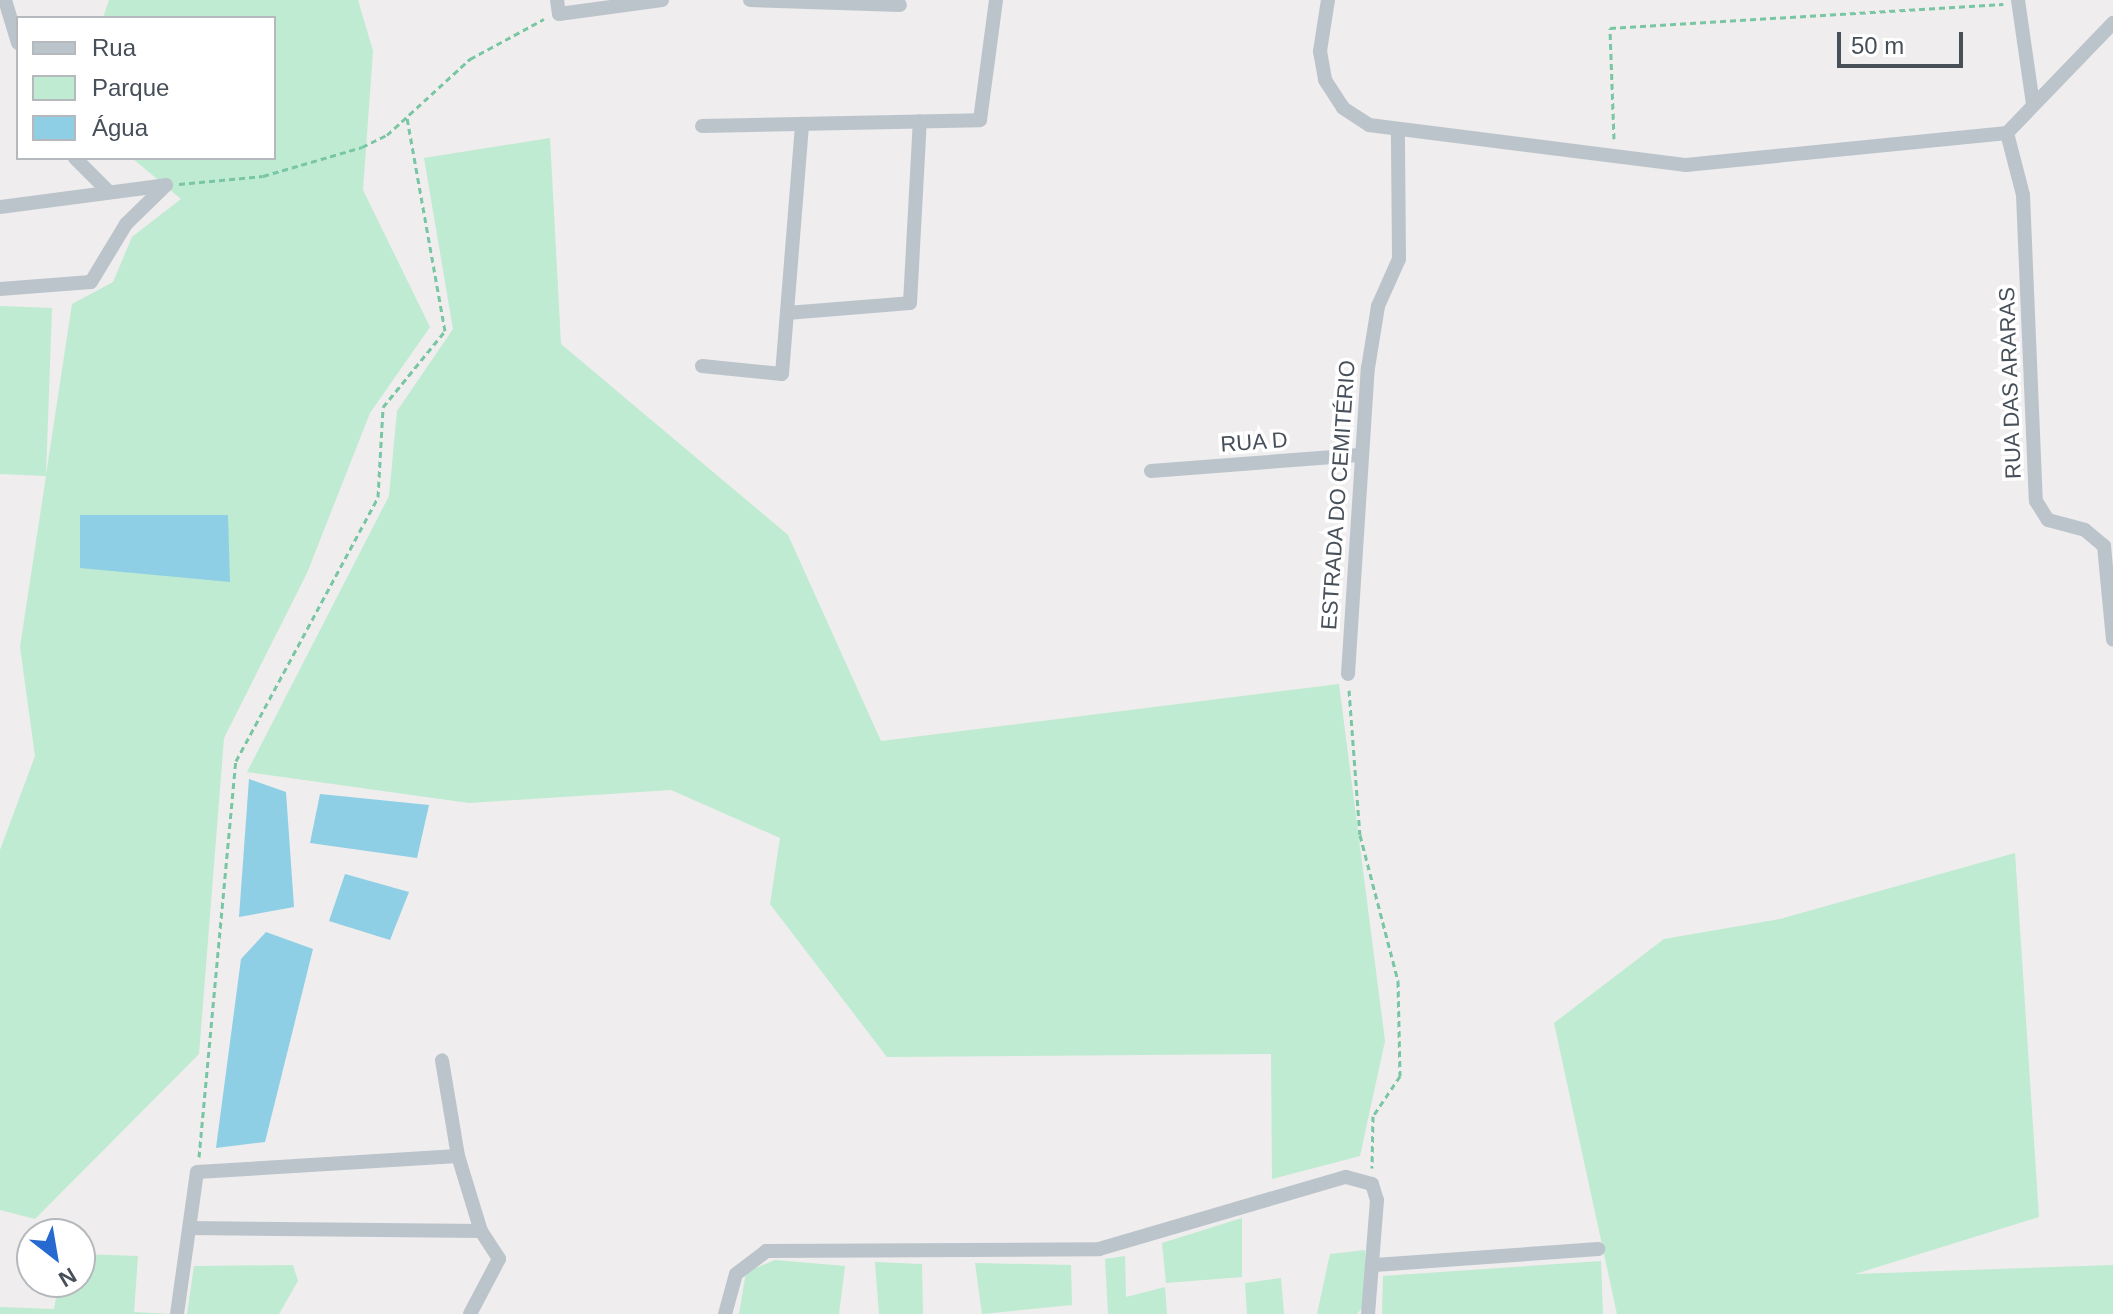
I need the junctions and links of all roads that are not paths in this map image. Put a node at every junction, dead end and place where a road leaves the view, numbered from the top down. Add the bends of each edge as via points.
1 (5, 0) edge
2 (662, 0) edge
3 (750, 0) edge
4 (996, 0) edge
5 (1328, 0) edge
6 (2018, 1) edge
7 (900, 5) dead end
8 (558, 7) edge
9 (2113, 23) edge
10 (16, 36) edge
11 (2033, 104) junction
12 (920, 121) junction
13 (802, 124) junction
14 (702, 126) dead end
15 (1398, 132) junction
16 (2007, 133) junction
17 (77, 160) edge
18 (109, 192) junction
19 (0, 207) edge
20 (0, 289) edge
21 (787, 313) junction
22 (702, 366) dead end
23 (1359, 455) junction
24 (1151, 471) dead end
25 (2109, 545) edge
26 (2113, 640) edge
27 (1348, 674) road end
28 (442, 1060) dead end
29 (458, 1156) junction
30 (190, 1228) junction
31 (481, 1231) junction
32 (1598, 1249) dead end
33 (1375, 1265) junction
34 (177, 1314) edge
35 (470, 1314) edge
36 (725, 1314) edge
37 (1368, 1314) edge

1 - 10 street
2 - 8 street
3 - 7 street
4 - 12 street via 980,120
5 - 15 street via 1320,51 1334,97 1356,118
6 - 11 street
9 - 11 street
11 - 16 street
12 - 13 street
12 - 21 street via 910,303
13 - 14 street
13 - 21 street
15 - 16 street via 1615,158 1742,162
15 - 23 street, ESTRADA DO CEMITÉRIO via 1399,259 1378,306
16 - 25 street, RUA DAS ARARAS via 2023,195 2036,501 2048,520 2085,530
17 - 18 street
18 - 19 street
18 - 20 street via 166,185 126,224 91,282
21 - 22 street via 782,374
23 - 24 street, RUA D
23 - 27 street, ESTRADA DO CEMITÉRIO
25 - 26 street, RUA DAS ARARAS
28 - 29 street
29 - 30 street via 197,1172
29 - 31 street
30 - 31 street
30 - 34 street
31 - 35 street via 499,1259
32 - 33 street
33 - 36 street via 1372,1184 1333,1179 1099,1249 780,1248 742,1266
33 - 37 street

